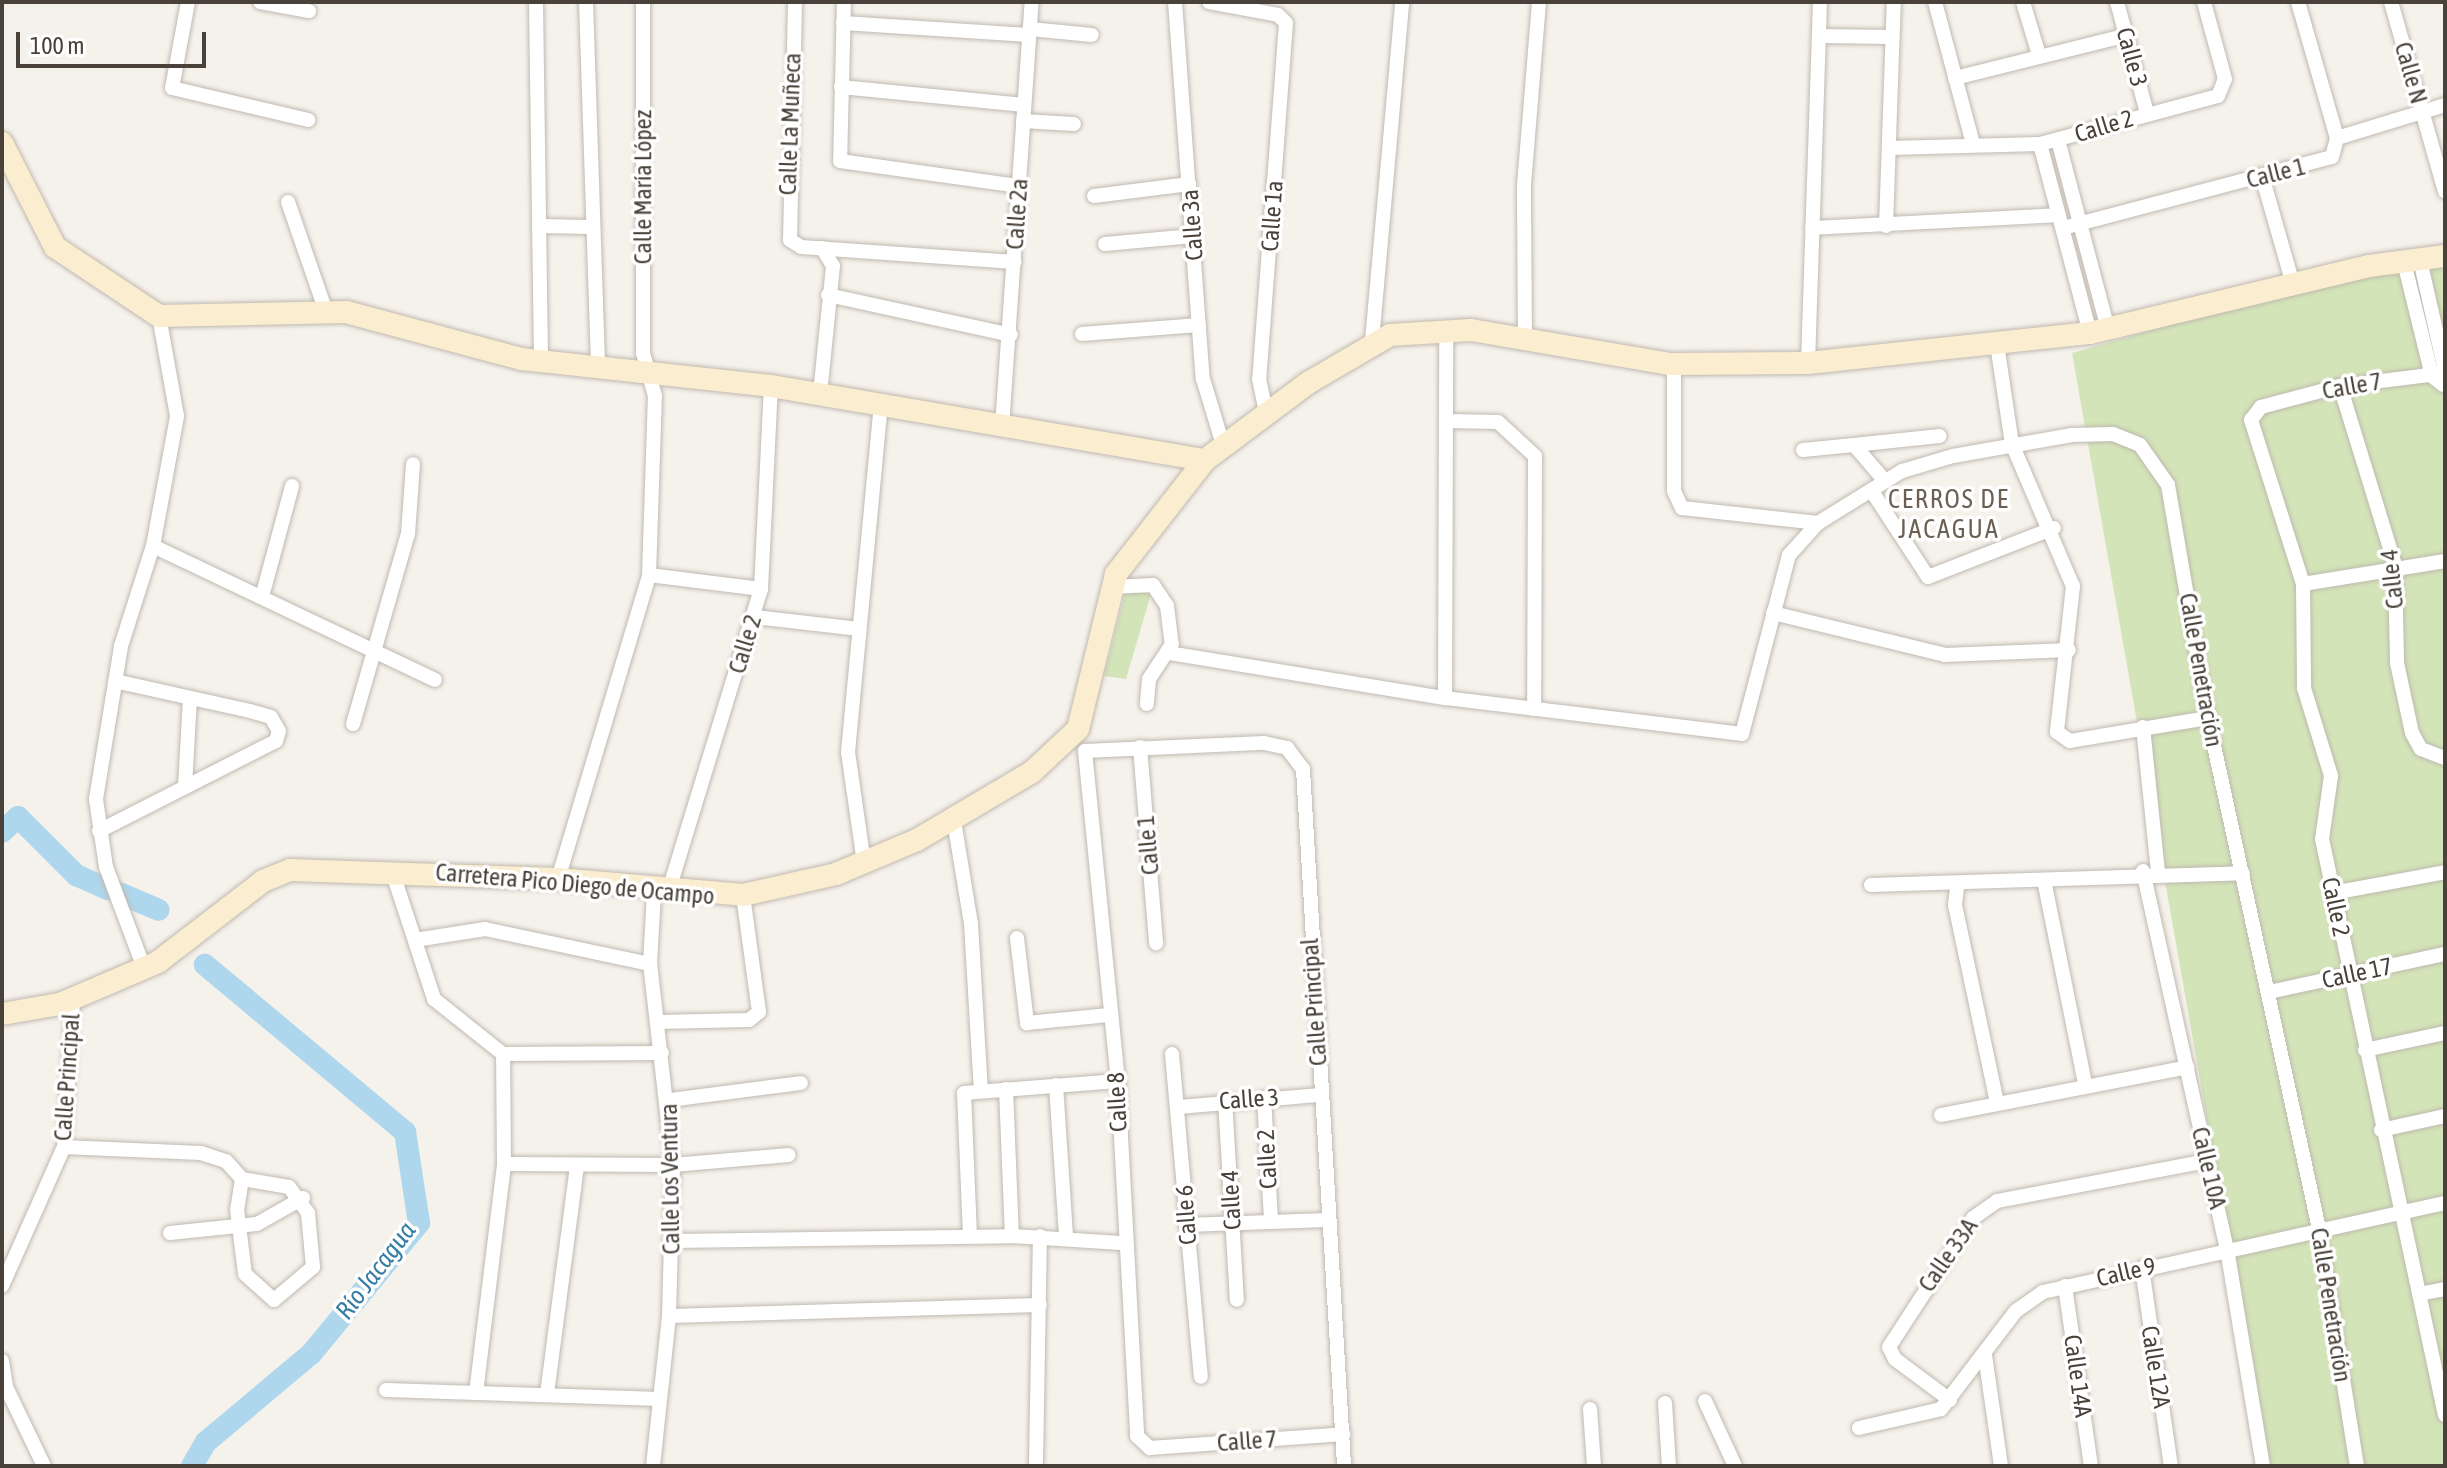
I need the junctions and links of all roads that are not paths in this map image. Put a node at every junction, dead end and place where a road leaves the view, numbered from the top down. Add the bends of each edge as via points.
1 (188, 2) edge
2 (260, 2) edge
3 (536, 2) edge
4 (586, 2) edge
5 (643, 2) edge
6 (795, 2) edge
7 (844, 2) edge
8 (1032, 2) edge
9 (1175, 2) edge
10 (1209, 2) edge
11 (1402, 2) edge
12 (1539, 2) edge
13 (1820, 2) edge
14 (1894, 2) edge
15 (1935, 2) edge
16 (2023, 2) edge
17 (2117, 2) edge
18 (2204, 2) edge
19 (2298, 2) edge
20 (2391, 2) edge
21 (309, 11) dead end
22 (843, 23) junction
23 (1029, 32) junction
24 (1092, 35) dead end
25 (2127, 35) junction
26 (1819, 36) junction
27 (1892, 37) junction
28 (2039, 55) junction
29 (1955, 78) junction
30 (841, 87) junction
31 (2445, 105) edge
32 (2422, 112) junction
33 (1024, 113) junction
34 (2147, 113) junction
35 (308, 120) dead end
36 (1074, 124) dead end
37 (2337, 138) junction
38 (2058, 140) junction
39 (2, 143) edge
40 (1973, 144) junction
41 (2040, 144) junction
42 (1890, 148) junction
43 (2262, 176) junction
44 (1189, 184) junction
45 (1019, 186) junction
46 (2445, 191) edge
47 (1094, 196) dead end
48 (288, 202) dead end
49 (2061, 221) junction
50 (2082, 223) junction
51 (539, 226) junction
52 (1886, 226) junction
53 (592, 227) junction
54 (1812, 228) junction
55 (1193, 236) junction
56 (1105, 244) dead end
57 (822, 248) junction
58 (2445, 256) edge
59 (2412, 261) junction
60 (1014, 262) junction
61 (2293, 284) junction
62 (828, 295) junction
63 (325, 309) junction
64 (159, 316) junction
65 (1199, 325) junction
66 (1446, 328) junction
67 (2099, 331) junction
68 (1082, 334) dead end
69 (1011, 335) junction
70 (1372, 341) junction
71 (1525, 341) junction
72 (1997, 344) junction
73 (541, 362) junction
74 (1808, 363) junction
75 (1674, 365) junction
76 (598, 369) junction
77 (650, 371) junction
78 (2442, 379) edge
79 (771, 386) junction
80 (2340, 386) junction
81 (820, 394) junction
82 (881, 405) junction
83 (2261, 407) joint
84 (1266, 413) junction
85 (1446, 421) junction
86 (1002, 426) junction
87 (1940, 436) dead end
88 (2012, 444) junction
89 (1223, 445) junction
90 (1854, 445) junction
91 (1803, 450) dead end
92 (1205, 460) junction
93 (413, 464) dead end
94 (1885, 481) junction
95 (292, 486) dead end
96 (1871, 490) junction
97 (1818, 523) junction
98 (2054, 528) junction
99 (153, 546) junction
100 (2445, 561) edge
101 (2395, 565) junction
102 (649, 575) junction
103 (2303, 584) junction
104 (1111, 587) junction
105 (761, 589) junction
106 (263, 593) junction
107 (1773, 613) junction
108 (755, 617) junction
109 (859, 629) junction
110 (370, 649) junction
111 (2069, 650) junction
112 (1169, 653) junction
113 (435, 680) dead end
114 (115, 681) junction
115 (190, 698) junction
116 (1445, 698) junction
117 (1147, 704) dead end
118 (1534, 709) junction
119 (2208, 718) junction
120 (353, 724) dead end
121 (2143, 727) junction
122 (1078, 744) junction
123 (1140, 747) junction
124 (2445, 758) edge
125 (185, 787) junction
126 (954, 821) junction
127 (99, 831) junction
128 (864, 863) junction
129 (392, 871) junction
130 (2151, 871) junction
131 (2445, 872) edge
132 (2243, 873) junction
133 (558, 879) junction
134 (1871, 885) dead end
135 (2045, 885) junction
136 (1957, 888) junction
137 (661, 892) junction
138 (2333, 893) junction
139 (743, 895) junction
140 (1017, 938) dead end
141 (415, 940) junction
142 (1156, 943) dead end
143 (2445, 954) edge
144 (650, 964) junction
145 (144, 968) junction
146 (2350, 975) junction
147 (2269, 992) junction
148 (73, 999) junction
149 (2, 1014) edge
150 (1109, 1015) junction
151 (657, 1022) junction
152 (2445, 1033) edge
153 (2365, 1050) junction
154 (662, 1053) junction
155 (503, 1054) junction
156 (1172, 1054) dead end
157 (2187, 1067) junction
158 (1118, 1081) junction
159 (801, 1083) dead end
160 (2085, 1083) junction
161 (1056, 1085) junction
162 (1006, 1089) junction
163 (981, 1090) junction
164 (1320, 1095) junction
165 (1264, 1098) junction
166 (670, 1100) junction
167 (1225, 1100) junction
168 (1997, 1103) junction
169 (1179, 1107) junction
170 (1941, 1115) dead end
171 (2445, 1116) edge
172 (2381, 1130) junction
173 (64, 1147) junction
174 (789, 1155) dead end
175 (2207, 1161) junction
176 (504, 1164) junction
177 (577, 1165) junction
178 (673, 1165) junction
179 (242, 1179) junction
180 (303, 1198) junction
181 (2445, 1203) edge
182 (2399, 1212) junction
183 (1327, 1220) junction
184 (1271, 1221) junction
185 (1233, 1223) junction
186 (238, 1225) junction
187 (1186, 1225) junction
188 (2319, 1229) junction
189 (170, 1233) dead end
190 (970, 1236) junction
191 (1012, 1236) junction
192 (1040, 1236) junction
193 (1066, 1237) junction
194 (673, 1241) junction
195 (1121, 1243) junction
196 (2227, 1249) junction
197 (2142, 1268) junction
198 (2, 1286) edge
199 (2065, 1286) junction
200 (2445, 1289) edge
201 (2419, 1294) junction
202 (1237, 1300) dead end
203 (1040, 1305) junction
204 (669, 1316) junction
205 (1985, 1355) junction
206 (2, 1361) edge
207 (1201, 1377) dead end
208 (386, 1390) dead end
209 (476, 1393) junction
210 (547, 1394) junction
211 (660, 1399) junction
212 (1950, 1400) junction
213 (1705, 1401) dead end
214 (1665, 1403) dead end
215 (1590, 1409) dead end
216 (2445, 1415) edge
217 (1859, 1428) dead end
218 (1343, 1434) junction
219 (1150, 1448) joint
220 (1036, 1462) dead end
221 (44, 1466) edge
222 (653, 1466) edge
223 (1344, 1466) edge
224 (1594, 1466) edge
225 (1669, 1466) edge
226 (1735, 1466) edge
227 (2001, 1466) edge
228 (2091, 1466) edge
229 (2171, 1466) edge
230 (2263, 1466) edge
231 (2357, 1466) edge

1 - 35 street via 172,88
2 - 21 street
3 - 51 street
4 - 53 street
5 - 77 street, Calle María López via 643,353
6 - 57 street, Calle La Muñeca via 786,229 793,243
7 - 22 street
8 - 23 street, Calle 2a
9 - 44 street, Calle 3a
10 - 84 street, Calle 1a via 1284,19 1259,379
11 - 70 street
12 - 71 street via 1524,185
13 - 26 street
14 - 27 street
15 - 29 street
16 - 28 street
17 - 25 street, Calle 3
18 - 34 street, Calle 2 via 2222,92
19 - 37 street
20 - 32 street, Calle N
22 - 23 street
22 - 30 street
23 - 24 street
23 - 33 street, Calle 2a
25 - 28 street
25 - 34 street, Calle 3
26 - 27 street
26 - 54 street
27 - 42 street
28 - 29 street
29 - 40 street
30 - 33 street
30 - 45 street via 842,162
31 - 32 street
32 - 37 street
32 - 46 street, Calle N
33 - 36 street
33 - 45 street, Calle 2a
34 - 38 street, Calle 2
37 - 43 street, Calle 1 via 2327,160
38 - 41 street, Calle 2
38 - 50 street
39 - 64 street via 55,247
40 - 41 street, Calle 2
40 - 42 street, Calle 2
41 - 49 street
42 - 52 street
43 - 50 street, Calle 1
43 - 61 street
44 - 47 street
44 - 55 street, Calle 3a
45 - 60 street, Calle 2a
48 - 63 street
49 - 50 street, Calle 1
49 - 52 street, Calle 1
49 - 67 street
50 - 67 street
51 - 53 street
51 - 73 street
52 - 54 street, Calle 1
53 - 76 street
54 - 74 street
55 - 56 street
55 - 65 street, Calle 3a
57 - 60 street
57 - 62 street via 833,266
58 - 59 street
59 - 61 street
59 - 78 street
60 - 69 street, Calle 2a
61 - 67 street
62 - 69 street
62 - 81 street
63 - 64 street via 214,320
63 - 73 street
64 - 99 street via 177,416
65 - 68 street
65 - 89 street, Calle 3a via 1203,379
66 - 70 street
66 - 71 street
66 - 85 street
67 - 72 street
69 - 86 street, Calle 2a
70 - 84 street, Carretera Pico Diego de Ocampo
71 - 75 street
72 - 74 street
72 - 88 street
73 - 76 street
74 - 75 street
75 - 97 street via 1674,491 1682,508
76 - 77 street
77 - 79 street
77 - 102 street, Calle María López via 655,409
78 - 80 street, Calle 7
79 - 81 street
79 - 105 street, Calle 2
80 - 83 street, Calle 7
80 - 101 street, Calle 4
81 - 82 street
82 - 86 street
82 - 109 street
83 - 103 street, Calle 2 via 2251,420
84 - 89 street, Carretera Pico Diego de Ocampo
85 - 116 street
85 - 118 street via 1498,422 1535,456
86 - 92 street
87 - 90 street
88 - 94 street, Calle Penetración
88 - 98 street
88 - 119 street, Calle Penetración via 2113,434 2156,461 2168,485
89 - 92 street, Carretera Pico Diego de Ocampo
90 - 91 street
90 - 94 street
92 - 104 street, Carretera Pico Diego de Ocampo via 1124,559
93 - 110 street via 408,534
94 - 96 street, Calle Penetración
95 - 106 street
96 - 97 street, Calle Penetración
96 - 98 street via 1928,577
97 - 107 street, Calle Penetración via 1789,555
98 - 111 street via 2073,586
99 - 106 street
99 - 114 street
100 - 101 street
101 - 103 street
101 - 124 street, Calle 4 via 2397,663 2412,733 2421,749
102 - 105 street
102 - 133 street, Calle María López
103 - 138 street, Calle 2 via 2304,688 2331,776 2322,839
104 - 112 street via 1139,582 1160,590 1170,618
104 - 122 street, Carretera Pico Diego de Ocampo
105 - 108 street, Calle 2
106 - 110 street
107 - 111 street via 1931,653
107 - 118 street, Calle Penetración via 1742,734
108 - 109 street
108 - 137 street, Calle 2
109 - 128 street via 848,752
110 - 113 street
110 - 120 street
111 - 121 street via 2060,737 2070,741
112 - 116 street
112 - 117 street via 1149,679
114 - 115 street
114 - 127 street via 97,766
115 - 125 street
115 - 125 street via 271,717 279,731 276,741
116 - 118 street
119 - 121 street
119 - 132 street, Calle Penetración
121 - 130 street, Calle 10A
122 - 123 street, Calle Principal
122 - 126 street, Carretera Pico Diego de Ocampo
122 - 150 street, Calle 8
123 - 142 street, Calle 1
123 - 164 street, Calle Principal via 1264,743 1287,748 1301,762
125 - 127 street
126 - 128 street, Carretera Pico Diego de Ocampo
126 - 163 street via 971,924
127 - 145 street
128 - 139 street, Carretera Pico Diego de Ocampo
129 - 133 street, Carretera Pico Diego de Ocampo
129 - 141 street
129 - 145 street, Carretera Pico Diego de Ocampo via 275,874
130 - 132 street
130 - 135 street
130 - 157 street, Calle 10A
131 - 138 street
132 - 147 street, Calle Penetración
133 - 137 street, Carretera Pico Diego de Ocampo
134 - 136 street
135 - 136 street
135 - 160 street
136 - 168 street via 1955,905
137 - 139 street, Carretera Pico Diego de Ocampo
137 - 144 street, Calle Los Ventura
138 - 146 street, Calle 2
139 - 151 street via 759,1012 749,1020
140 - 150 street via 1027,1023
141 - 144 street via 485,929
141 - 155 street via 441,1009
143 - 146 street, Calle 17
144 - 151 street, Calle Los Ventura
145 - 148 street, Carretera Pico Diego de Ocampo
146 - 147 street, Calle 17
146 - 153 street, Calle 2
147 - 188 street, Calle Penetración
148 - 149 street, Carretera Pico Diego de Ocampo
148 - 173 street, Calle Principal
150 - 158 street, Calle 8
151 - 154 street, Calle Los Ventura
152 - 153 street
153 - 172 street, Calle 2
154 - 155 street
154 - 166 street, Calle Los Ventura
155 - 176 street
156 - 169 street, Calle 6
157 - 160 street
157 - 175 street, Calle 10A
158 - 161 street
158 - 195 street, Calle 8
159 - 166 street
160 - 168 street
161 - 162 street
161 - 193 street
162 - 163 street
162 - 191 street
163 - 190 street via 961,1100
164 - 165 street, Calle 3
164 - 183 street, Calle Principal
165 - 167 street, Calle 3
165 - 184 street, Calle 2
166 - 178 street, Calle Los Ventura
167 - 169 street, Calle 3
167 - 185 street, Calle 4
168 - 170 street
169 - 187 street, Calle 6
171 - 172 street
172 - 182 street, Calle 2
173 - 179 street via 201,1153 226,1161
173 - 198 street, Calle Principal
174 - 178 street
175 - 196 street, Calle 10A
175 - 212 street, Calle 33A via 1997,1201 1973,1218 1889,1347 1895,1359
176 - 177 street
176 - 209 street
177 - 178 street
177 - 210 street
178 - 194 street, Calle Los Ventura
179 - 180 street via 289,1187
179 - 186 street
180 - 186 street via 275,1219
180 - 186 street via 313,1267 289,1294 274,1300 252,1285
181 - 182 street, Calle 9
182 - 188 street, Calle 9
182 - 201 street, Calle 2
183 - 184 street
183 - 218 street, Calle Principal
184 - 185 street
185 - 187 street
185 - 202 street, Calle 4
186 - 189 street
187 - 207 street, Calle 6
188 - 196 street, Calle 9
188 - 231 street, Calle Penetración
190 - 191 street
190 - 194 street
191 - 192 street
192 - 193 street
192 - 203 street
193 - 195 street
194 - 204 street, Calle Los Ventura
195 - 219 street, Calle 8 via 1135,1422 1138,1440
196 - 197 street, Calle 9
196 - 230 street, Calle 10A
197 - 199 street, Calle 9
197 - 229 street, Calle 12A
199 - 205 street, Calle 9 via 2029,1299
199 - 228 street, Calle 14A
200 - 201 street
201 - 216 street, Calle 2
203 - 204 street
203 - 220 street
204 - 211 street, Calle Los Ventura
205 - 212 street, Calle 9
205 - 227 street
206 - 221 street via 6,1387
208 - 209 street
209 - 210 street
210 - 211 street
211 - 222 street, Calle Los Ventura
212 - 217 street, Calle 9 via 1935,1413
213 - 226 street
214 - 225 street
215 - 224 street
218 - 219 street, Calle 7
218 - 223 street, Calle Principal

